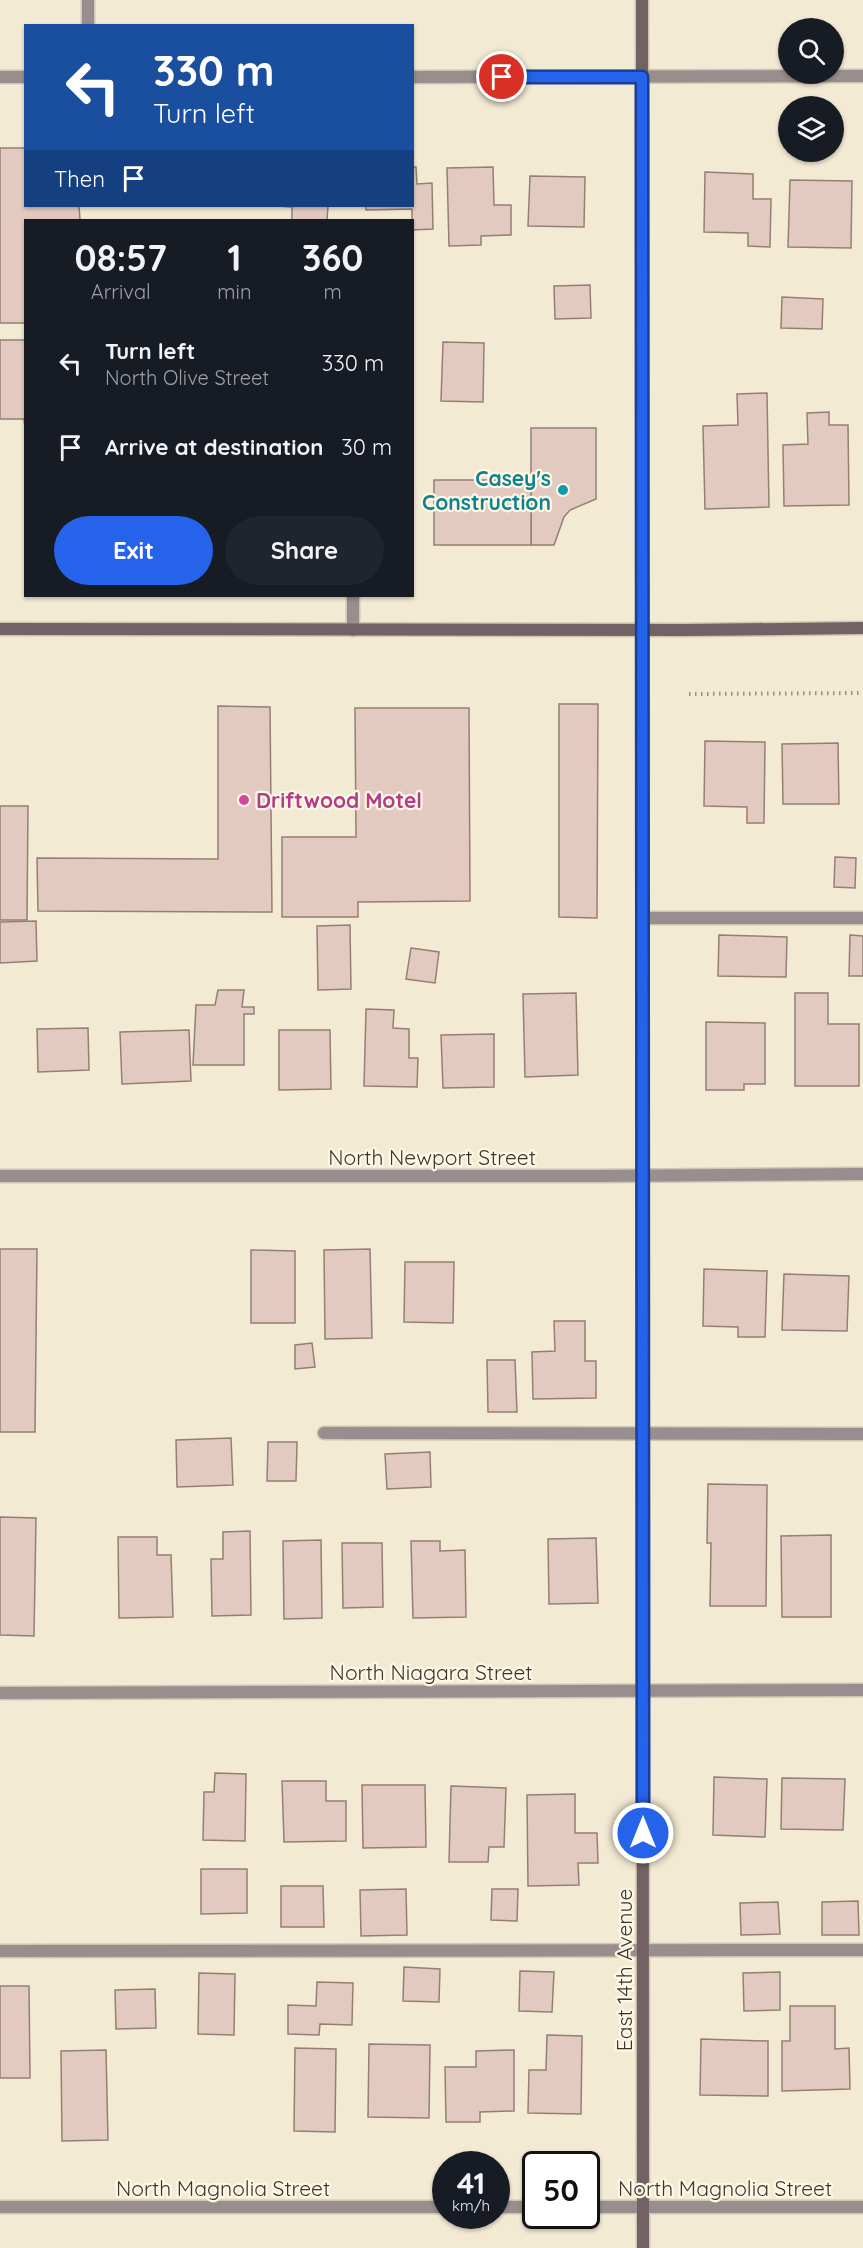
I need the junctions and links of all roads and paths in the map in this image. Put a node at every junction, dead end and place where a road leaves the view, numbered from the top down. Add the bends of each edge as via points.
1 (88, 0) edge
2 (642, 0) edge
3 (88, 24) edge
4 (863, 76) edge
5 (0, 77) edge
6 (24, 77) edge
7 (414, 77) edge
8 (642, 77) junction
9 (353, 597) edge
10 (863, 628) edge
11 (0, 629) edge
12 (353, 630) junction
13 (642, 630) junction
14 (863, 693) edge
15 (689, 694) dead end
16 (643, 918) junction
17 (863, 918) edge
18 (863, 1174) edge
19 (642, 1175) junction
20 (0, 1176) edge
21 (324, 1433) dead end
22 (863, 1434) edge
23 (642, 1435) junction
24 (863, 1690) edge
25 (643, 1691) junction
26 (0, 1693) edge
27 (863, 1950) edge
28 (0, 1951) edge
29 (643, 1951) junction
30 (0, 2207) edge
31 (432, 2207) edge
32 (600, 2207) edge
33 (642, 2207) junction
34 (863, 2207) edge
35 (642, 2248) edge

1 - 3 street
2 - 8 main road, East 14th Avenue
4 - 8 street
5 - 6 street
7 - 8 street
8 - 13 main road, East 14th Avenue
9 - 12 street
10 - 13 main road
11 - 12 main road
12 - 13 main road
13 - 16 main road, East 14th Avenue
14 - 15 path
16 - 17 street
16 - 19 main road, East 14th Avenue
18 - 19 street, North Newport Street
19 - 20 street, North Newport Street
19 - 23 main road, East 14th Avenue
21 - 23 street
22 - 23 street
23 - 25 main road, East 14th Avenue
24 - 25 street, North Niagara Street
25 - 26 street, North Niagara Street
25 - 29 main road, East 14th Avenue
27 - 29 street
28 - 29 street
29 - 33 main road, East 14th Avenue
30 - 31 street, North Magnolia Street
32 - 33 street, North Magnolia Street
33 - 34 street, North Magnolia Street
33 - 35 main road, East 14th Avenue

